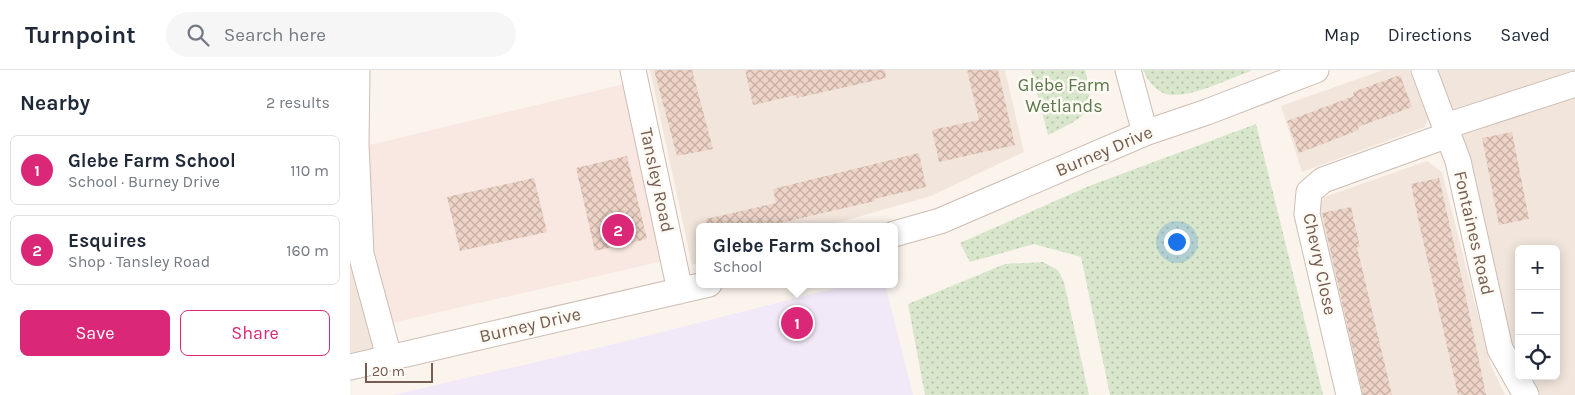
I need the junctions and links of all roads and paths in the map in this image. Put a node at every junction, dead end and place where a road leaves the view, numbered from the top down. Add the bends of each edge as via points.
1 (357, 70) edge
2 (633, 70) edge
3 (1128, 70) edge
4 (1316, 70) edge
5 (1424, 70) edge
6 (1575, 84) edge
7 (1447, 130) junction
8 (1145, 133) junction
9 (353, 138) edge
10 (898, 233) edge
11 (696, 287) edge
12 (680, 291) junction
13 (390, 357) junction
14 (350, 367) edge
15 (1349, 395) edge
16 (1526, 395) edge

1 - 9 street
2 - 12 street, Tansley Road
3 - 8 street
4 - 8 street, Burney Drive
5 - 7 street, Fontaines Road
6 - 7 street, Chevry Close
7 - 15 street, Chevry Close via 1323,180 1309,192 1306,214
7 - 16 street, Fontaines Road via 1458,161 1500,349
8 - 10 street, Burney Drive via 940,221
9 - 13 street via 361,254
11 - 12 street, Burney Drive
12 - 13 street, Burney Drive
13 - 14 street, Burney Drive

